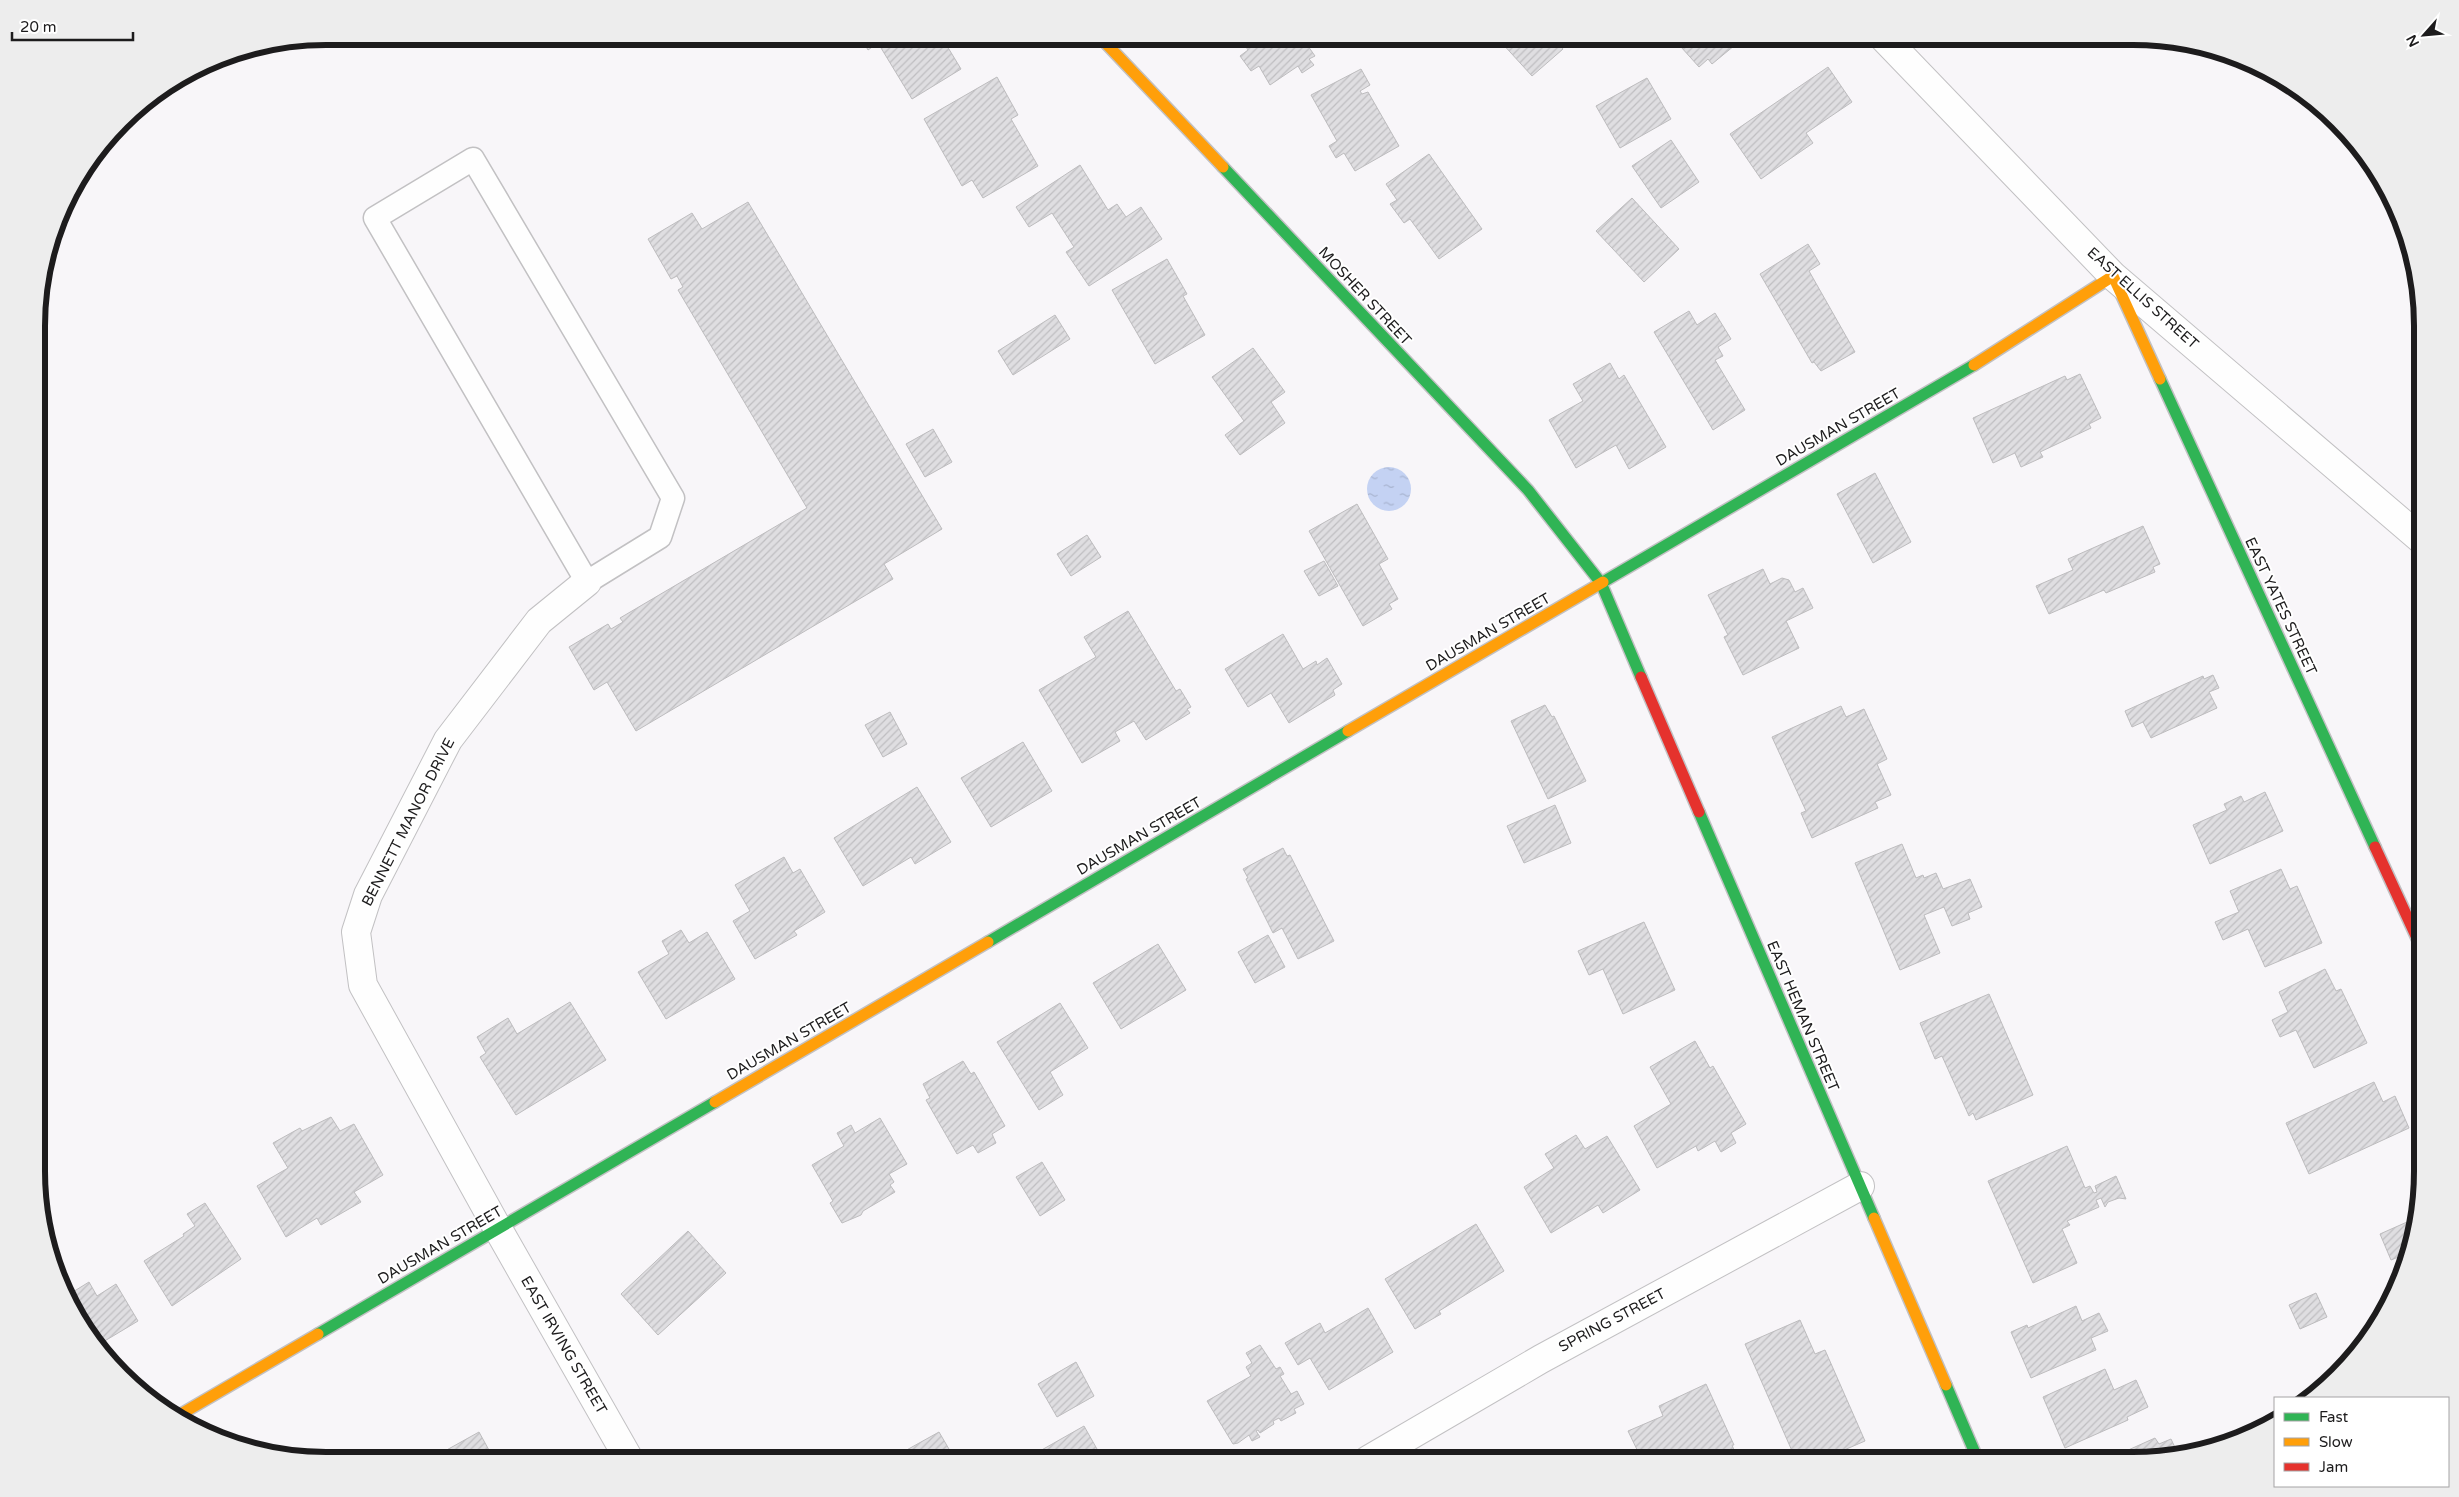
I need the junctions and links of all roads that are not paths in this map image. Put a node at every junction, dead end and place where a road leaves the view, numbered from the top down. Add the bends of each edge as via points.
1 (1108, 45) edge
2 (1891, 45) edge
3 (2113, 276) junction
4 (2414, 533) edge
5 (588, 582) junction
6 (1601, 583) junction
7 (2414, 932) edge
8 (1860, 1186) junction
9 (498, 1229) junction
10 (184, 1413) edge
11 (625, 1452) edge
12 (1382, 1452) edge
13 (1975, 1452) edge

1 - 6 street, MOSHER STREET via 1528,490
2 - 3 street, EAST ELLIS STREET
3 - 4 street, EAST ELLIS STREET
3 - 6 street, DAUSMAN STREET via 1983,360
3 - 7 street, EAST YATES STREET
5 - 5 lane via 660,536 673,498 473,158 375,218
5 - 9 street, BENNETT MANOR DRIVE via 539,621 448,740 368,895 356,932 363,985
6 - 8 street, EAST HEMAN STREET
6 - 9 street, DAUSMAN STREET
8 - 12 street, SPRING STREET via 1540,1360
8 - 13 street, EAST HEMAN STREET
9 - 10 street, DAUSMAN STREET
9 - 11 street, EAST IRVING STREET

